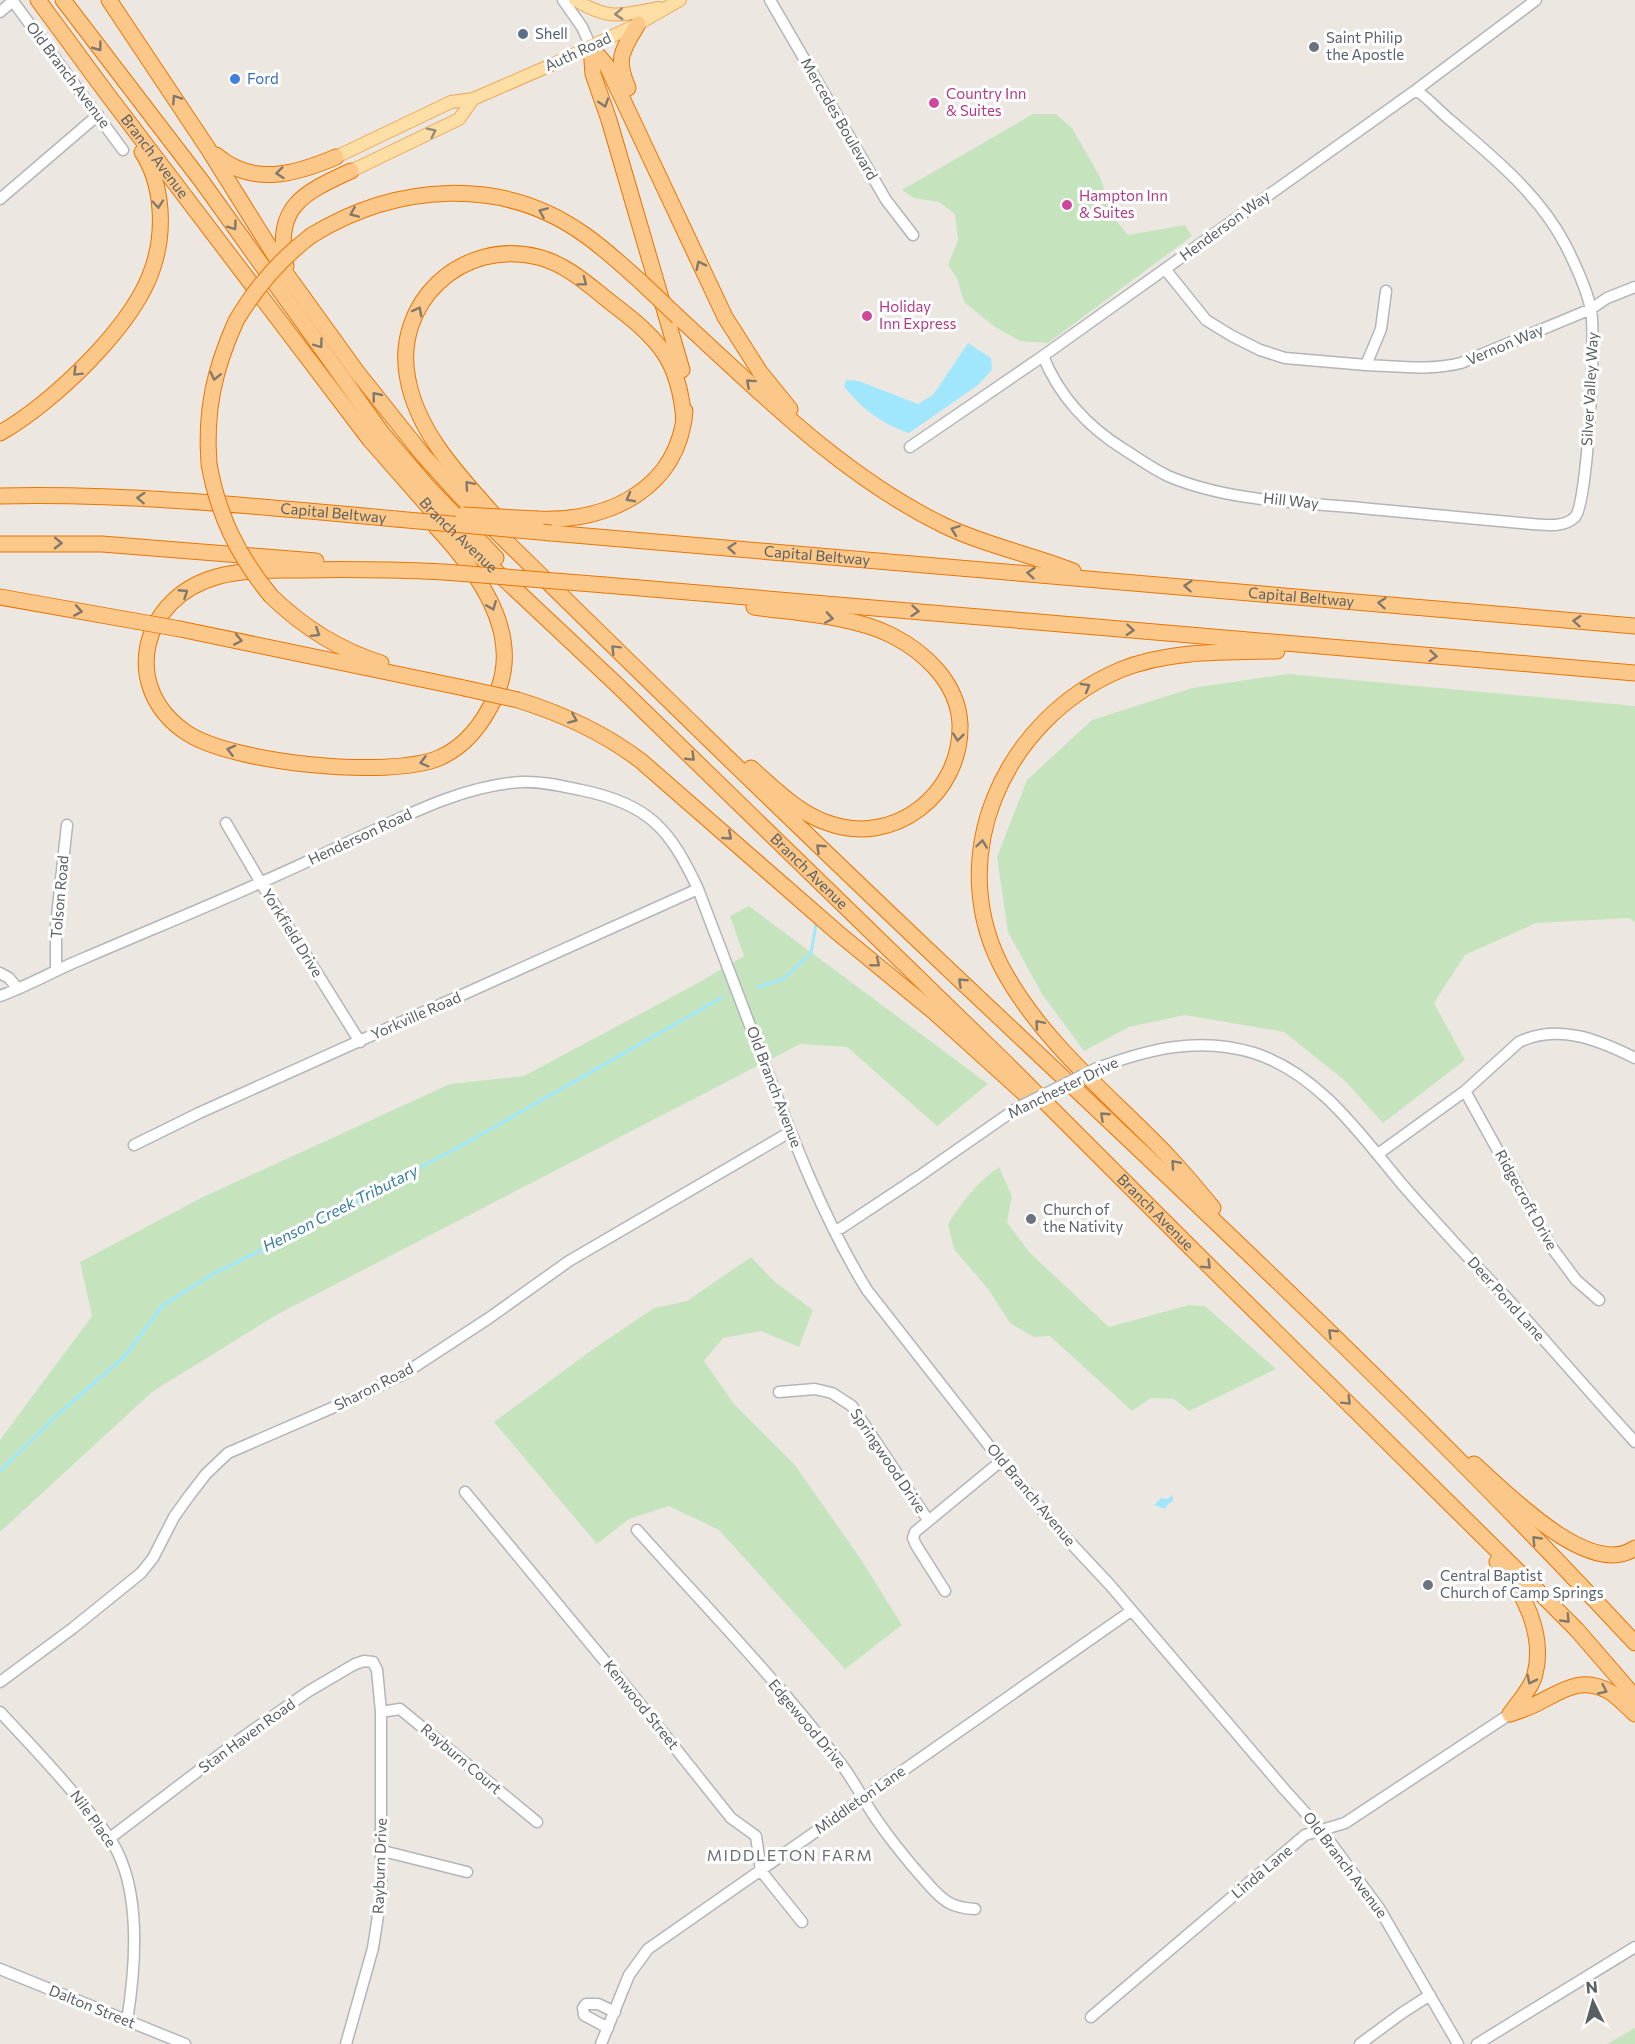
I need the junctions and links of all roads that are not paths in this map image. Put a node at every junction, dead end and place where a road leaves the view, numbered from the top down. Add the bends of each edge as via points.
1 (38, 0) edge
2 (63, 0) edge
3 (109, 0) edge
4 (563, 0) edge
5 (575, 0) edge
6 (680, 0) edge
7 (770, 0) edge
8 (1536, 0) edge
9 (13, 1) edge
10 (667, 7) junction
11 (0, 12) edge
12 (638, 24) junction
13 (591, 47) junction
14 (1416, 90) junction
15 (108, 96) junction
16 (473, 99) junction
17 (98, 115) junction
18 (207, 147) junction
19 (123, 150) dead end
20 (336, 157) joint
21 (654, 167) junction
22 (351, 171) joint
23 (0, 199) edge
24 (913, 235) dead end
25 (1165, 269) junction
26 (287, 274) junction
27 (1635, 287) edge
28 (1386, 291) dead end
29 (1591, 309) junction
30 (1043, 356) junction
31 (1366, 365) junction
32 (333, 391) junction
33 (684, 420) junction
34 (0, 432) edge
35 (809, 436) junction
36 (910, 447) dead end
37 (0, 496) edge
38 (1581, 503) joint
39 (392, 515) junction
40 (0, 544) edge
41 (444, 572) junction
42 (1090, 578) junction
43 (605, 585) junction
44 (0, 597) edge
45 (575, 609) junction
46 (1635, 626) edge
47 (1375, 651) junction
48 (1635, 673) edge
49 (614, 682) junction
50 (464, 688) junction
51 (655, 688) junction
52 (226, 823) dead end
53 (67, 825) dead end
54 (261, 883) junction
55 (698, 889) junction
56 (56, 970) junction
57 (0, 973) edge
58 (18, 989) junction
59 (0, 996) edge
60 (360, 1042) junction
61 (1635, 1058) edge
62 (1465, 1091) junction
63 (790, 1132) junction
64 (134, 1145) dead end
65 (1378, 1154) junction
66 (1122, 1178) junction
67 (834, 1230) junction
68 (1268, 1272) junction
69 (1599, 1300) dead end
70 (1389, 1389) junction
71 (779, 1392) dead end
72 (1635, 1442) edge
73 (1001, 1461) junction
74 (1420, 1474) junction
75 (465, 1492) dead end
76 (928, 1520) junction
77 (637, 1530) dead end
78 (1635, 1548) edge
79 (945, 1591) dead end
80 (1131, 1611) junction
81 (1635, 1643) edge
82 (0, 1682) edge
83 (379, 1683) joint
84 (1635, 1696) edge
85 (0, 1712) edge
86 (381, 1712) junction
87 (1510, 1714) junction
88 (1635, 1714) edge
89 (863, 1798) junction
90 (537, 1822) dead end
91 (1322, 1831) junction
92 (110, 1838) junction
93 (383, 1851) junction
94 (761, 1871) junction
95 (467, 1872) dead end
96 (975, 1909) dead end
97 (802, 1922) dead end
98 (1635, 1947) edge
99 (0, 1970) edge
100 (1430, 1995) junction
101 (615, 2012) junction
102 (1091, 2017) dead end
103 (127, 2021) junction
104 (608, 2028) junction
105 (185, 2044) edge
106 (346, 2044) edge
107 (601, 2044) edge
108 (1360, 2044) edge
109 (1458, 2044) edge
110 (1477, 2044) edge

1 - 15 highway, Branch Avenue
2 -> 49 highway via 202,183 382,434
18 -> 3 highway, Branch Avenue
4 - 13 street
10 -> 5 main road via 615,16
6 - 10 main road, Auth Road
7 - 24 street, Mercedes Boulevard via 886,200
8 - 14 street, Henderson Way
9 - 11 street
9 - 17 street, Old Branch Avenue
10 - 12 main road, Auth Road
12 - 13 main road, Auth Road
12 - 21 highway via 621,55 621,72 651,142
13 - 16 main road, Auth Road
13 - 21 highway via 608,66
13 -> 33 highway via 593,74 685,383
14 - 25 street, Henderson Way
14 - 29 street, Silver Valley Way via 1524,187 1565,244
15 - 32 highway, Branch Avenue
15 -> 34 highway via 151,166 156,183 160,221 153,267 141,295 97,352 36,408
16 - 20 main road, Auth Road via 451,102
22 -> 16 main road, Auth Road via 459,119
17 - 19 street, Old Branch Avenue
17 - 23 street
20 -> 18 highway via 281,174 254,174 238,170
18 - 26 highway, Branch Avenue
35 -> 21 highway via 760,372 725,317
22 - 26 highway via 316,187 288,215 283,251
25 - 30 street, Henderson Way
25 - 31 street, Vernon Way via 1206,320 1260,350 1285,358
45 -> 26 highway, Branch Avenue via 423,455
27 - 29 street, Vernon Way
28 - 31 street via 1381,329
29 - 31 street, Vernon Way via 1461,363 1425,368
29 - 38 street, Silver Valley Way via 1593,374
30 - 36 street, Henderson Way
30 - 38 street, Hill Way via 1055,383 1098,433 1166,475 1195,485 1272,500 1551,525 1573,519
32 -> 41 highway via 395,480 470,565 488,594 501,634 504,669 483,722 456,748 423,763 341,767 265,758 200,740 171,721 158,704 146,662 151,634 169,603 200,583 231,573 267,570
32 - 49 highway, Branch Avenue via 435,514
33 -> 39 highway, bridge via 672,458 662,473 637,495 597,512 560,520
45 -> 33 highway via 436,444 407,378 406,342 418,308 442,278 473,260 504,253 554,263 639,324 660,346 674,371
42 -> 35 highway via 945,526 889,496
35 -> 50 highway, bridge via 584,234 525,204 465,193 408,197 356,212 312,235 291,251 250,297 214,377 207,439 214,488 230,536 271,596 316,633 374,661
39 -> 37 highway, Capital Beltway via 103,495
42 -> 39 highway, Capital Beltway, bridge
40 -> 41 highway via 166,548
41 - 43 highway, bridge
46 -> 42 highway, Capital Beltway
43 -> 47 highway
43 -> 51 highway via 855,622 890,634 909,645 941,674 960,722 956,756 940,790 914,814 885,827 865,829 829,824 802,812
44 -> 50 highway, bridge via 180,629
51 -> 45 highway, Branch Avenue
47 -> 48 highway
68 -> 47 highway via 1170,1158 1063,1052 1018,996 987,928 979,877 981,848 993,799 1028,738 1061,704 1101,679 1145,662 1198,653
49 -> 66 highway, Branch Avenue
50 -> 66 highway, bridge via 552,710 620,744
68 -> 51 highway, Branch Avenue
52 - 54 street, Yorkfield Drive
53 - 56 street, Tolson Road via 56,926
54 - 55 street, Henderson Road via 410,813 497,784 525,782 591,792 629,805 670,837
54 - 56 street, Henderson Road
54 - 60 street, Yorkfield Drive
55 - 60 street, Yorkville Road
55 - 63 street, Old Branch Avenue
56 - 58 street, Henderson Road
57 - 58 street
58 - 59 street, Henderson Road
60 - 64 street, Yorkville Road
61 - 62 street via 1592,1039 1546,1033 1519,1042
62 - 65 street
62 - 69 street, Ridgecroft Drive via 1550,1245 1576,1280
63 - 67 street, Old Branch Avenue
63 - 82 street, Sharon Road via 569,1261 402,1374 228,1453 189,1496 141,1573
65 - 67 street, Manchester Drive, bridge via 1309,1082 1285,1066 1231,1047 1155,1049 1095,1069 1017,1107
65 - 72 street, Deer Pond Lane
66 -> 74 highway, Branch Avenue
67 - 73 street, Old Branch Avenue via 867,1290
70 -> 68 highway, Branch Avenue
70 - 78 highway via 1550,1530 1582,1548 1600,1552 1616,1554
81 -> 70 highway, Branch Avenue
71 - 76 street, Springwood Drive via 815,1389 852,1406
73 - 76 street
73 - 80 street, Old Branch Avenue
74 -> 84 highway, Branch Avenue via 1577,1630
74 -> 87 highway via 1427,1490 1501,1566 1521,1594 1535,1628 1535,1676
75 - 94 street, Kenwood Street via 731,1818 756,1836
76 - 79 street via 913,1538
77 - 89 street, Edgewood Drive via 781,1691 837,1759
80 - 89 street, Middleton Lane
80 - 91 street, Old Branch Avenue
83 - 86 street, Rayburn Drive
83 - 92 street, Stan Haven Road via 375,1666 368,1660 329,1678 243,1737
85 - 92 street, Nile Place via 69,1786
86 - 90 street, Rayburn Court via 400,1709
86 - 93 street, Rayburn Drive
87 -> 88 highway via 1563,1688 1578,1685 1610,1692
87 - 91 street, Linda Lane via 1345,1823
89 - 94 street, Middleton Lane
89 - 96 street, Edgewood Drive via 930,1887 954,1906
91 - 100 street, Old Branch Avenue via 1379,1908
91 - 102 street, Linda Lane via 1305,1835
92 - 103 street, Nile Place via 122,1864 134,1918
93 - 95 street
93 - 106 street, Rayburn Drive via 373,1948
94 - 97 street
94 - 101 street, Middleton Lane via 648,1949 635,1965
98 - 110 street
99 - 103 street, Dalton Street
100 - 108 street
100 - 109 street, Old Branch Avenue
101 - 104 street, Middleton Lane
101 - 104 street via 592,2003 584,2008 584,2015
103 - 105 street, Dalton Street
104 - 107 street, Middleton Lane

